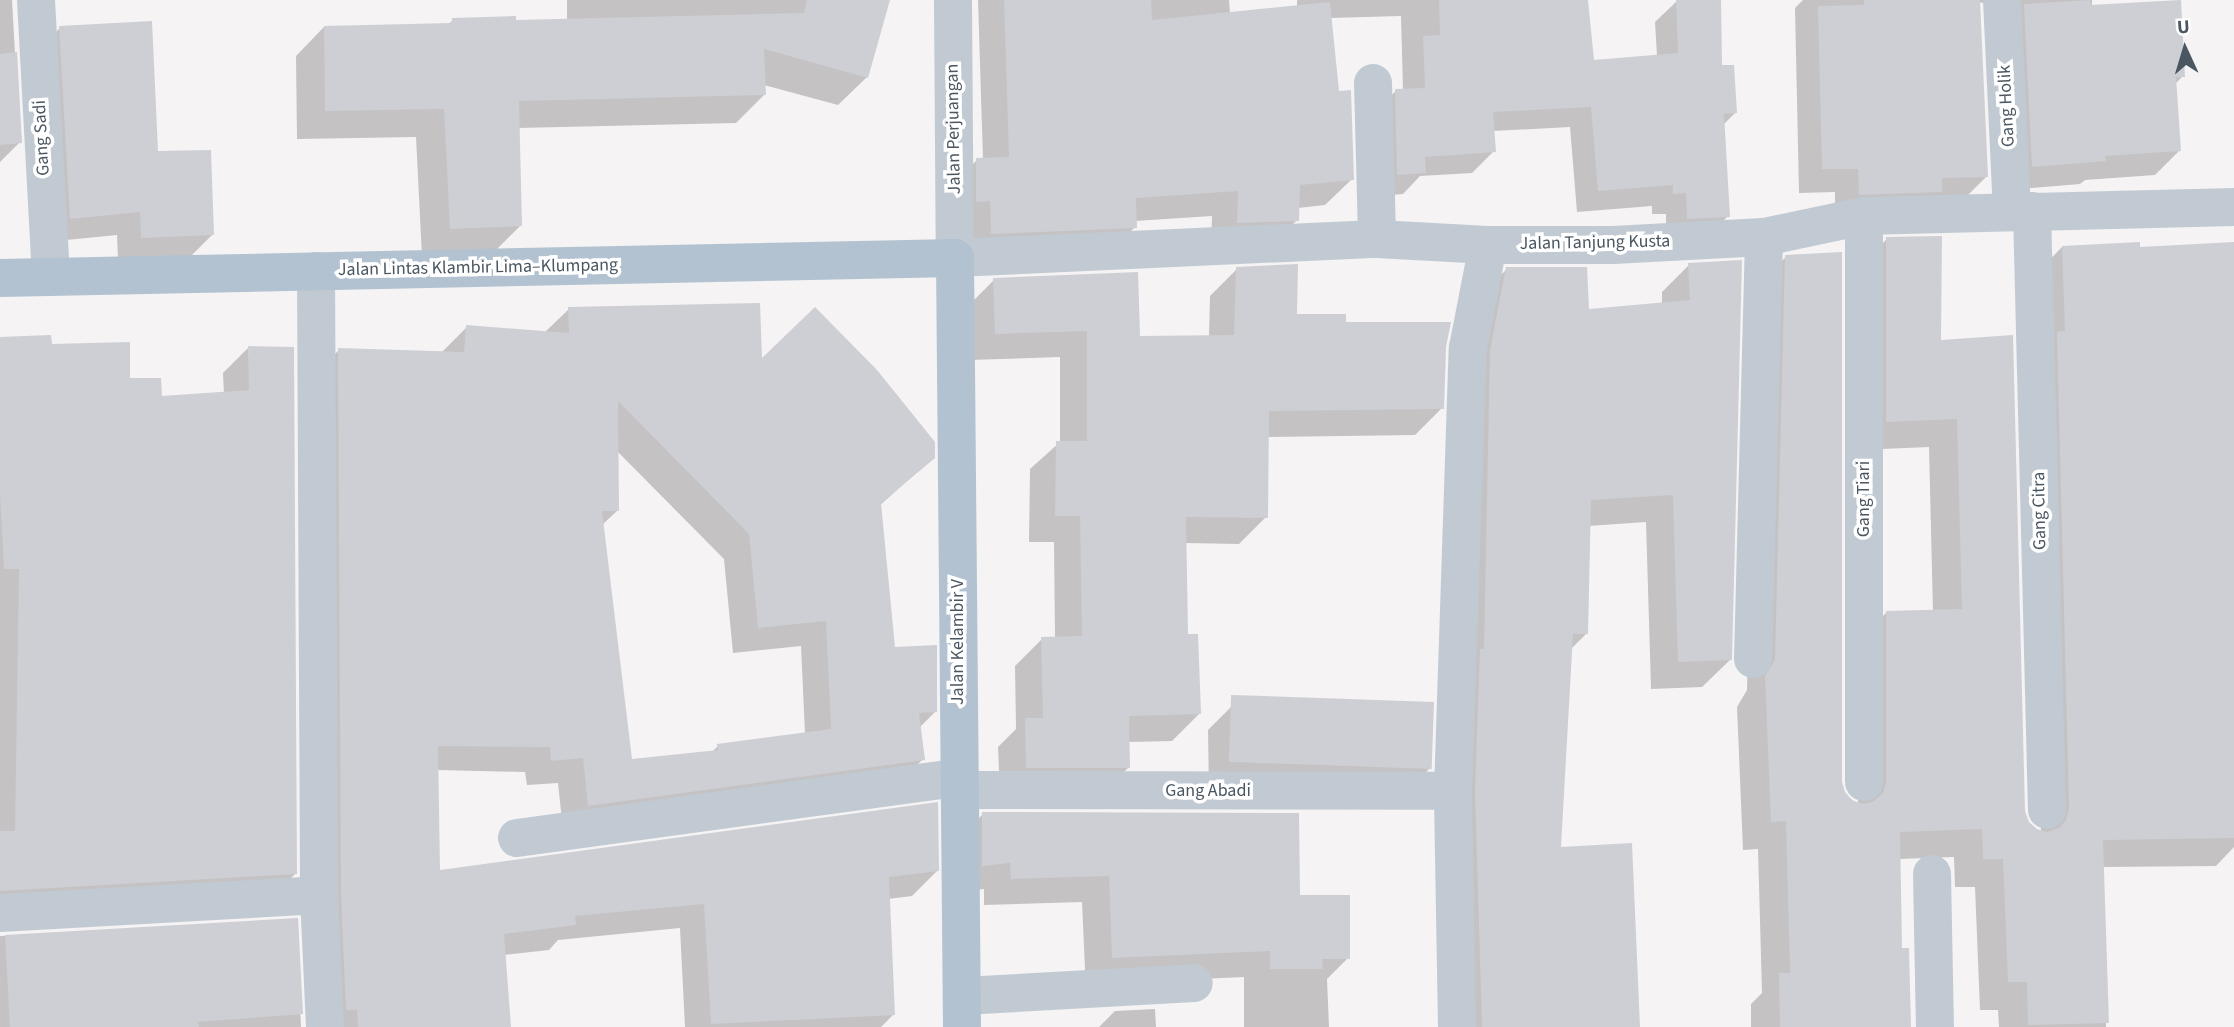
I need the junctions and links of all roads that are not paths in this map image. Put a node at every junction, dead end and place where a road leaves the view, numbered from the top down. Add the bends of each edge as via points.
1 (36, 0) edge
2 (953, 0) edge
3 (2002, 0) edge
4 (1373, 83) dead end
5 (2234, 207) edge
6 (2022, 212) junction
7 (1864, 216) junction
8 (1764, 237) junction
9 (1377, 239) junction
10 (1489, 245) junction
11 (955, 258) junction
12 (316, 271) junction
13 (51, 277) junction
14 (0, 278) edge
15 (1753, 659) dead end
16 (1864, 782) dead end
17 (961, 784) junction
18 (1453, 791) junction
19 (2048, 810) dead end
20 (517, 838) dead end
21 (1932, 874) dead end
22 (320, 895) junction
23 (0, 914) edge
24 (1194, 983) dead end
25 (962, 1012) edge
26 (325, 1027) edge
27 (1457, 1027) edge
28 (1935, 1027) edge

1 - 13 street, Gang Sadi
2 - 11 street, Jalan Perjuangan
3 - 6 street, Gang Holik
4 - 9 street
5 - 6 street, Jalan Tanjung Kusta
6 - 7 street, Jalan Tanjung Kusta
6 - 19 street, Gang Citra
7 - 8 street, Jalan Tanjung Kusta
7 - 16 street, Gang Tiari
8 - 10 street, Jalan Tanjung Kusta via 1613,245
8 - 15 street
9 - 10 street, Jalan Tanjung Kusta
9 - 11 street, Jalan Tanjung Kusta
10 - 18 street via 1468,348
11 - 12 main road, Jalan Lintas Klambir Lima–Klumpang
11 - 17 main road, Jalan Kelambir V
12 - 13 main road, Jalan Lintas Klambir Lima–Klumpang
12 - 22 street
13 - 14 main road, Jalan Lintas Klambir Lima–Klumpang
17 - 18 street, Gang Abadi
17 - 20 street, Gang Abadi
17 - 25 main road, Jalan Kelambir V
18 - 27 street
21 - 28 street
22 - 23 street
22 - 26 street
24 - 25 street

